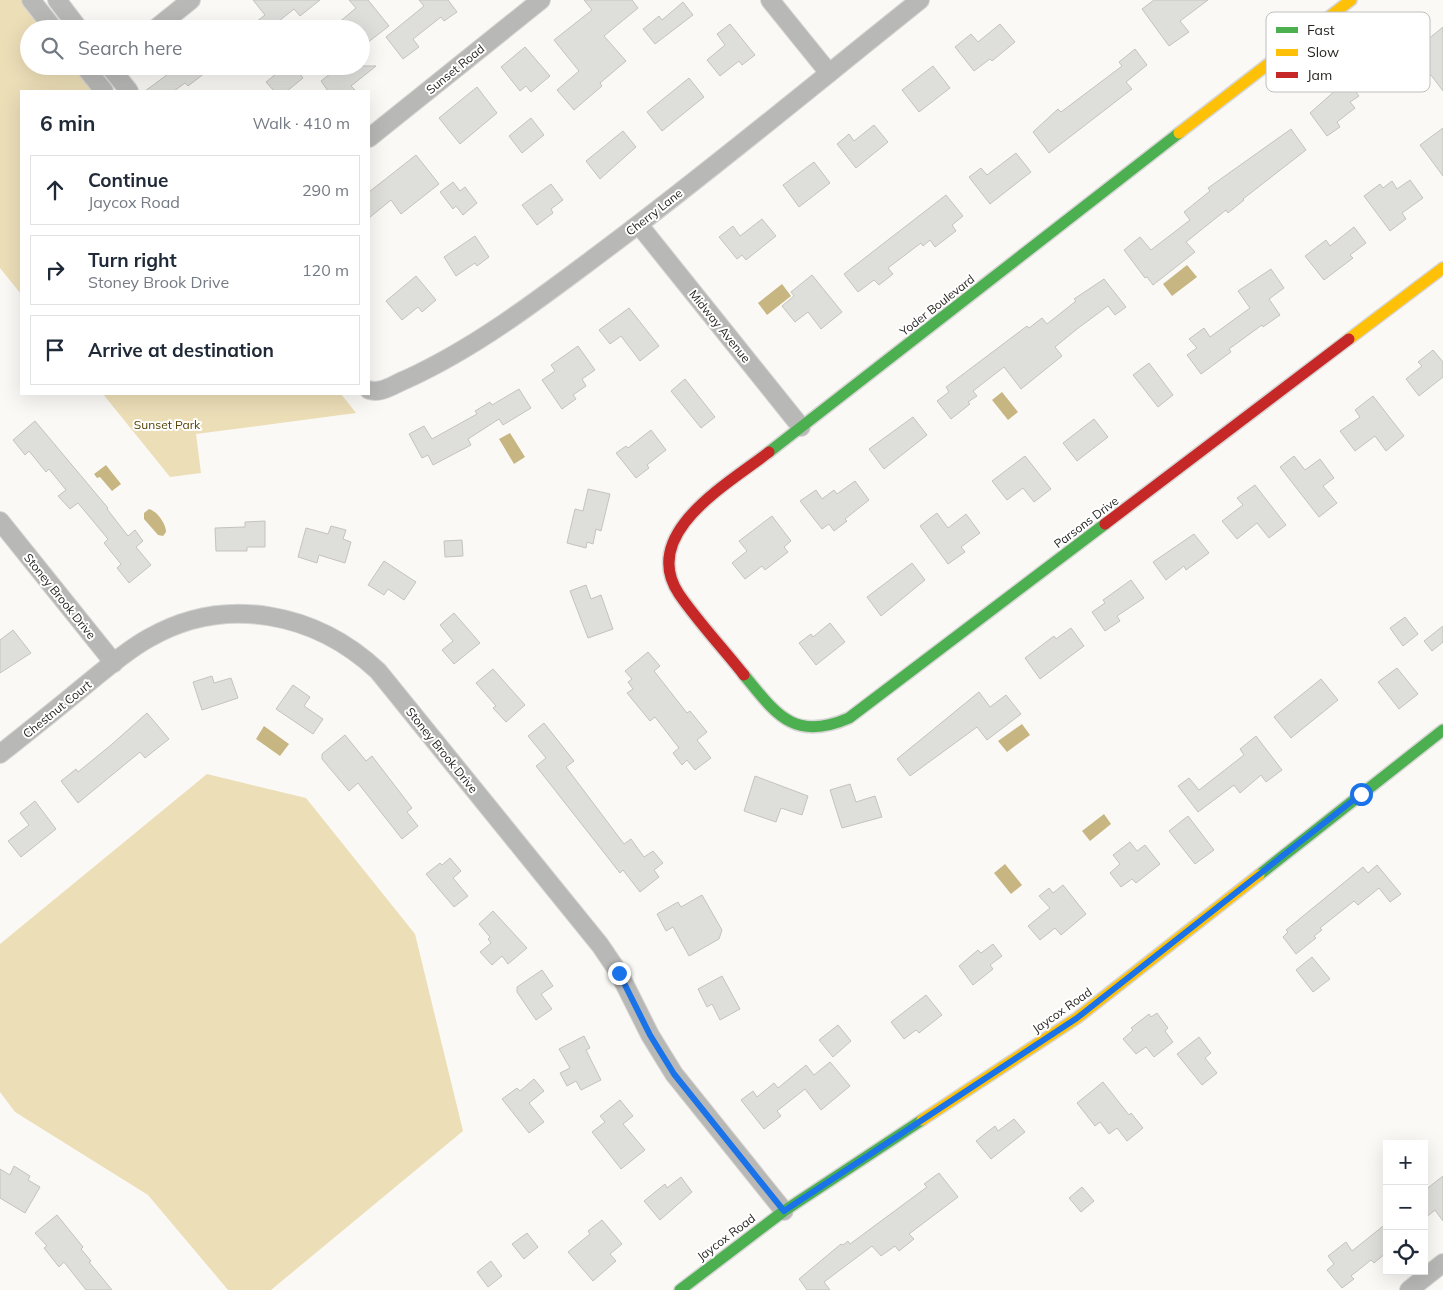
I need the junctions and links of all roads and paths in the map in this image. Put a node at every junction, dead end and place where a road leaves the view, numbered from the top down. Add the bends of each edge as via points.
1 (32, 0) edge
2 (57, 0) edge
3 (191, 0) edge
4 (541, 0) edge
5 (770, 0) edge
6 (920, 0) edge
7 (1351, 0) edge
8 (1336, 12) edge
9 (47, 20) edge
10 (72, 20) edge
11 (166, 20) edge
12 (1266, 66) edge
13 (829, 73) junction
14 (116, 75) edge
15 (128, 90) edge
16 (370, 137) edge
17 (639, 225) junction
18 (1443, 268) edge
19 (370, 390) edge
20 (801, 427) junction
21 (0, 521) edge
22 (114, 663) junction
23 (742, 674) joint
24 (1443, 730) edge
25 (0, 754) edge
26 (784, 1211) junction
27 (1443, 1264) edge
28 (680, 1290) edge
29 (1410, 1290) edge

1 - 9 street
2 - 10 street
3 - 11 street
4 - 16 street, Sunset Road
5 - 13 street
6 - 13 street, Cherry Lane
7 - 8 street, Yoder Boulevard
12 - 20 street, Yoder Boulevard
13 - 17 street, Cherry Lane
14 - 15 street
17 - 19 street, Cherry Lane via 482,337 420,373 378,392
17 - 20 street, Midway Avenue
18 - 23 street, Parsons Drive via 849,718 819,728 788,722 768,706
20 - 23 street, Yoder Boulevard via 692,512 677,530 669,552 669,568 678,593
21 - 22 street, Stoney Brook Drive
22 - 25 street, Chestnut Court
22 - 26 street, Stoney Brook Drive via 150,637 181,624 212,615 246,613 310,626 340,640 366,660 600,945 619,973 674,1074
24 - 26 street, Jaycox Road via 1077,1018
26 - 28 street, Jaycox Road
27 - 29 street

